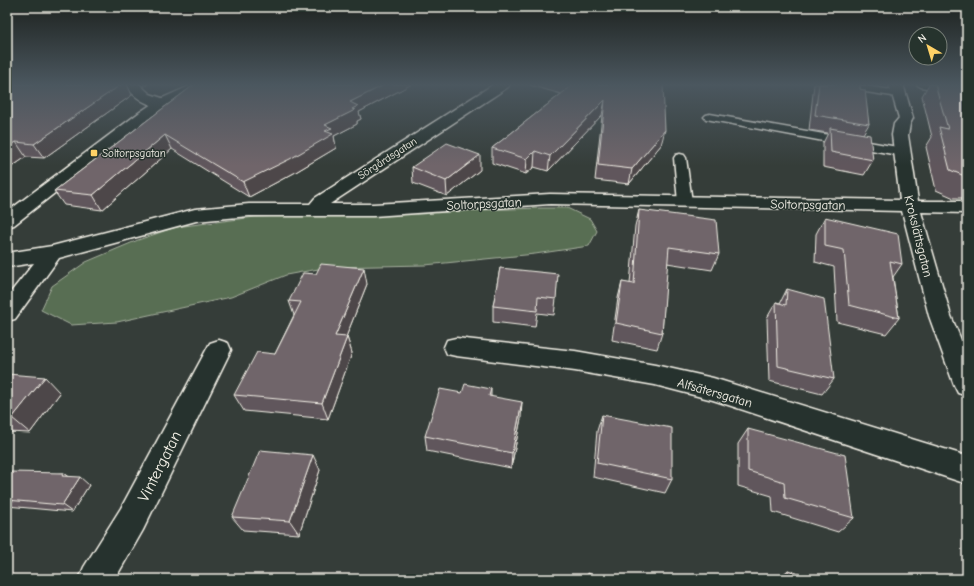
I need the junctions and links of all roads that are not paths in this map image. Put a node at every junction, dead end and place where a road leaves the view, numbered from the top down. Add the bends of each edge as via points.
1 (150, 111) edge
2 (460, 111) edge
3 (903, 111) edge
4 (710, 117) dead end
5 (903, 152) junction
6 (680, 158) dead end
7 (684, 202) junction
8 (910, 206) junction
9 (967, 207) edge
10 (315, 210) junction
11 (7, 221) edge
12 (52, 253) junction
13 (7, 260) edge
14 (7, 313) edge
15 (456, 347) dead end
16 (219, 350) dead end
17 (967, 385) edge
18 (967, 470) edge
19 (96, 579) edge

1 - 11 street
2 - 10 street, Sörgårdsgatan via 335,192
3 - 5 street, Krokslättsgatan via 906,118 900,135
4 - 5 lane
5 - 8 street, Krokslättsgatan
6 - 7 lane
7 - 8 street, Soltorpsgatan
7 - 10 street, Soltorpsgatan via 550,199 373,210
8 - 9 street, Soltorpsgatan
8 - 17 street, Krokslättsgatan via 940,316
10 - 12 street, Soltorpsgatan via 249,210 195,215
12 - 13 street, Soltorpsgatan
12 - 14 street
15 - 18 street, Alfsätersgatan via 580,362 655,375 713,389
16 - 19 street, Vintergatan via 132,518

